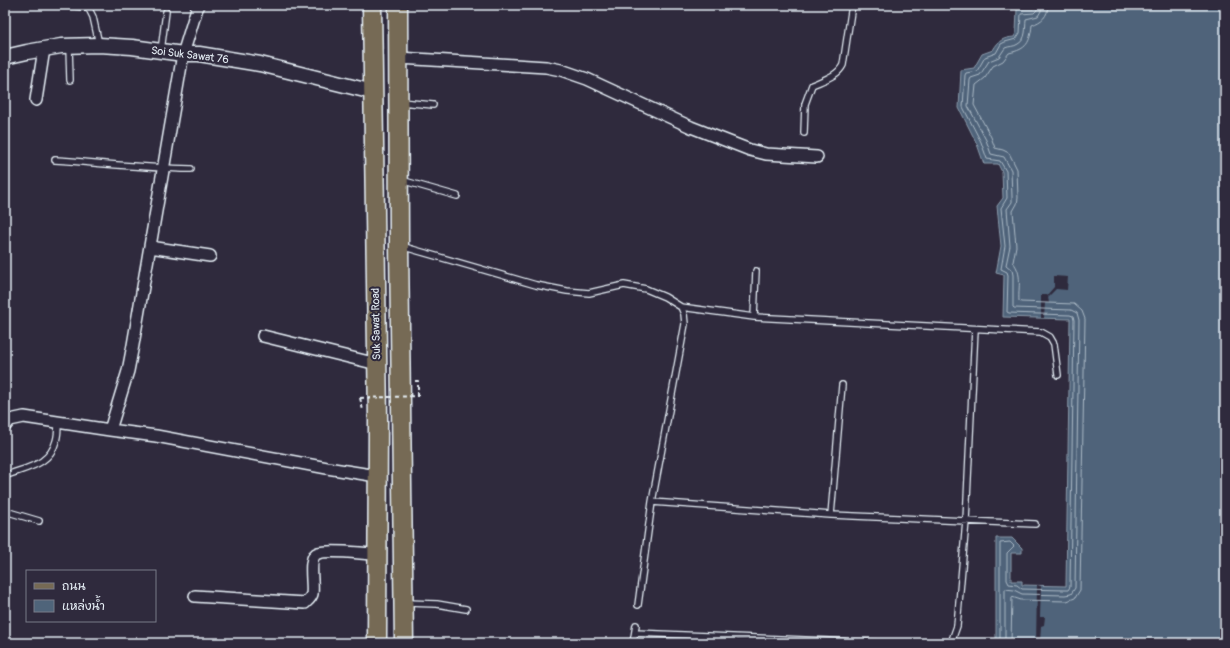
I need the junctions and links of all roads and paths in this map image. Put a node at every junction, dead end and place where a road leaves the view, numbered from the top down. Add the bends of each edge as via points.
1 (62, 5) edge
2 (198, 5) edge
3 (372, 5) edge
4 (398, 5) edge
5 (852, 5) edge
6 (166, 12) dead end
7 (99, 45) junction
8 (68, 46) junction
9 (44, 49) junction
10 (161, 51) junction
11 (183, 54) junction
12 (5, 58) edge
13 (399, 58) junction
14 (70, 80) dead end
15 (373, 92) junction
16 (36, 100) dead end
17 (399, 102) junction
18 (433, 105) dead end
19 (804, 133) dead end
20 (817, 157) dead end
21 (55, 160) dead end
22 (163, 169) junction
23 (191, 169) dead end
24 (399, 180) junction
25 (457, 196) dead end
26 (399, 245) junction
27 (150, 247) junction
28 (210, 256) dead end
29 (756, 271) dead end
30 (681, 307) junction
31 (754, 317) junction
32 (975, 329) junction
33 (263, 336) dead end
34 (377, 364) junction
35 (1058, 375) dead end
36 (842, 385) dead end
37 (418, 396) dead end
38 (360, 398) dead end
39 (58, 422) junction
40 (5, 426) edge
41 (110, 430) junction
42 (10, 474) dead end
43 (377, 476) junction
44 (652, 502) junction
45 (5, 511) edge
46 (831, 515) junction
47 (40, 521) dead end
48 (966, 521) junction
49 (1035, 524) dead end
50 (377, 554) junction
51 (195, 596) dead end
52 (404, 603) junction
53 (638, 605) dead end
54 (466, 609) dead end
55 (636, 625) dead end
56 (635, 633) junction
57 (378, 643) edge
58 (404, 643) edge
59 (633, 643) edge
60 (878, 643) edge
61 (947, 643) edge

1 - 7 lane via 88,7 94,17
2 - 11 street
3 - 15 main road, Suk Sawat Road
4 - 13 main road
5 - 19 lane via 843,65 834,75 812,85 805,104
6 - 10 lane
7 - 8 street, Soi Suk Sawat 76
7 - 10 street, Soi Suk Sawat 76
8 - 9 street, Soi Suk Sawat 76
8 - 14 lane
9 - 12 street, Soi Suk Sawat 76
9 - 16 street
10 - 11 street, Soi Suk Sawat 76
11 - 15 street, Soi Suk Sawat 76 via 199,54 260,64
11 - 22 street
13 - 17 main road
13 - 20 street via 561,70 750,150 766,154
15 - 34 main road, Suk Sawat Road
17 - 18 lane
17 - 24 main road
21 - 22 lane
22 - 23 lane
22 - 27 street
24 - 25 lane
24 - 26 main road
26 - 30 lane via 536,285 567,291 589,293 624,285 646,289
26 - 52 main road
27 - 28 street
27 - 41 street via 128,371
29 - 31 lane
30 - 31 lane
30 - 44 lane via 685,324
31 - 32 lane
32 - 35 lane via 1041,332 1050,337 1054,344
32 - 48 lane
33 - 34 street
34 - 43 main road, Suk Sawat Road
36 - 46 lane
37 - 38 path, bridge
39 - 40 street via 24,417 10,420
39 - 41 street
39 - 42 lane via 56,441 50,454 40,463
41 - 43 street
43 - 50 main road, Suk Sawat Road
44 - 46 lane
44 - 53 lane
45 - 47 lane
46 - 48 lane
48 - 49 lane
48 - 61 lane via 957,626 952,640
50 - 51 street via 327,552 314,555 312,594 305,603
50 - 57 main road, Suk Sawat Road
52 - 54 lane via 437,604
52 - 58 main road
55 - 56 lane
56 - 59 lane
56 - 60 lane

